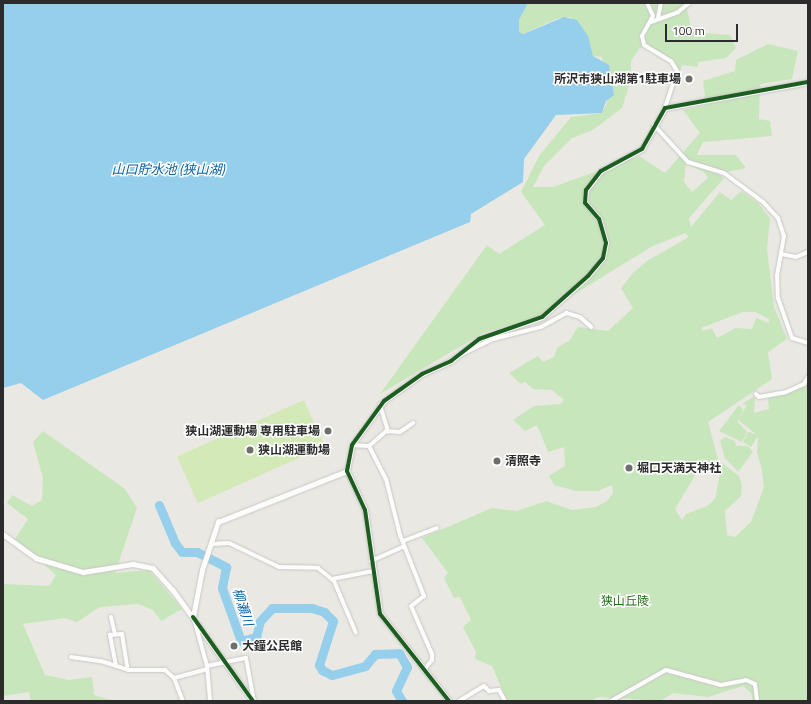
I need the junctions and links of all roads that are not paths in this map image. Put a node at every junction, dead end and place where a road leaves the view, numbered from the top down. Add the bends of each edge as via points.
1 (647, 3) edge
2 (661, 3) edge
3 (689, 3) edge
4 (658, 18) junction
5 (651, 22) junction
6 (808, 82) edge
7 (665, 108) junction
8 (654, 125) junction
9 (808, 252) edge
10 (781, 254) junction
11 (591, 327) dead end
12 (808, 343) edge
13 (458, 356) junction
14 (808, 377) edge
15 (756, 394) dead end
16 (379, 404) junction
17 (413, 423) dead end
18 (388, 432) junction
19 (352, 445) junction
20 (369, 446) junction
21 (347, 471) junction
22 (437, 528) dead end
23 (3, 534) edge
24 (214, 544) junction
25 (404, 544) junction
26 (372, 561) junction
27 (373, 571) junction
28 (331, 579) junction
29 (111, 617) dead end
30 (193, 617) junction
31 (356, 633) dead end
32 (115, 634) junction
33 (71, 657) dead end
34 (226, 664) junction
35 (116, 666) junction
36 (207, 667) junction
37 (128, 670) junction
38 (424, 670) junction
39 (174, 678) junction
40 (183, 701) edge
41 (210, 701) edge
42 (253, 701) edge
43 (449, 701) edge
44 (459, 701) edge
45 (505, 701) edge
46 (611, 701) edge
47 (757, 701) edge

1 - 5 street via 652,10
2 - 4 street
3 - 4 street via 678,12
4 - 5 street
5 - 7 street via 642,36 644,45 671,61 677,71
6 - 7 street
7 - 8 street
8 - 10 street via 688,162 724,173 766,205 782,227
8 - 13 street via 642,149 601,171 586,190 585,203 599,219 606,243 601,262 542,317 483,337
9 - 10 street via 796,257
10 - 12 street via 776,283 779,304 792,338
11 - 13 street via 580,317 566,313 541,327 493,339
13 - 16 street via 422,374
14 - 15 street via 804,384 786,392 759,397
16 - 18 street
16 - 19 street
17 - 18 street via 400,432
18 - 20 street
19 - 20 street
19 - 21 street
20 - 25 street via 386,479
21 - 24 street via 222,520
21 - 26 street via 365,510
22 - 25 street
23 - 30 street via 36,558 83,572 132,564 148,566 164,578
24 - 28 street via 229,543 279,567 318,568
24 - 30 street via 205,561
25 - 26 street
25 - 38 street via 424,596 411,606 432,654 432,660
26 - 27 street
27 - 28 street
27 - 38 street via 380,614
28 - 31 street
29 - 32 street
30 - 34 street
30 - 36 street
32 - 35 street via 110,635
32 - 37 street via 122,634
33 - 35 street
34 - 36 street
34 - 42 street
34 - 42 street via 246,658
35 - 37 street
36 - 39 street
36 - 41 street
37 - 39 street via 165,670
38 - 43 street
39 - 40 street
44 - 45 street via 484,686 489,691 499,690
46 - 47 street via 666,670 720,685 746,680 755,684

